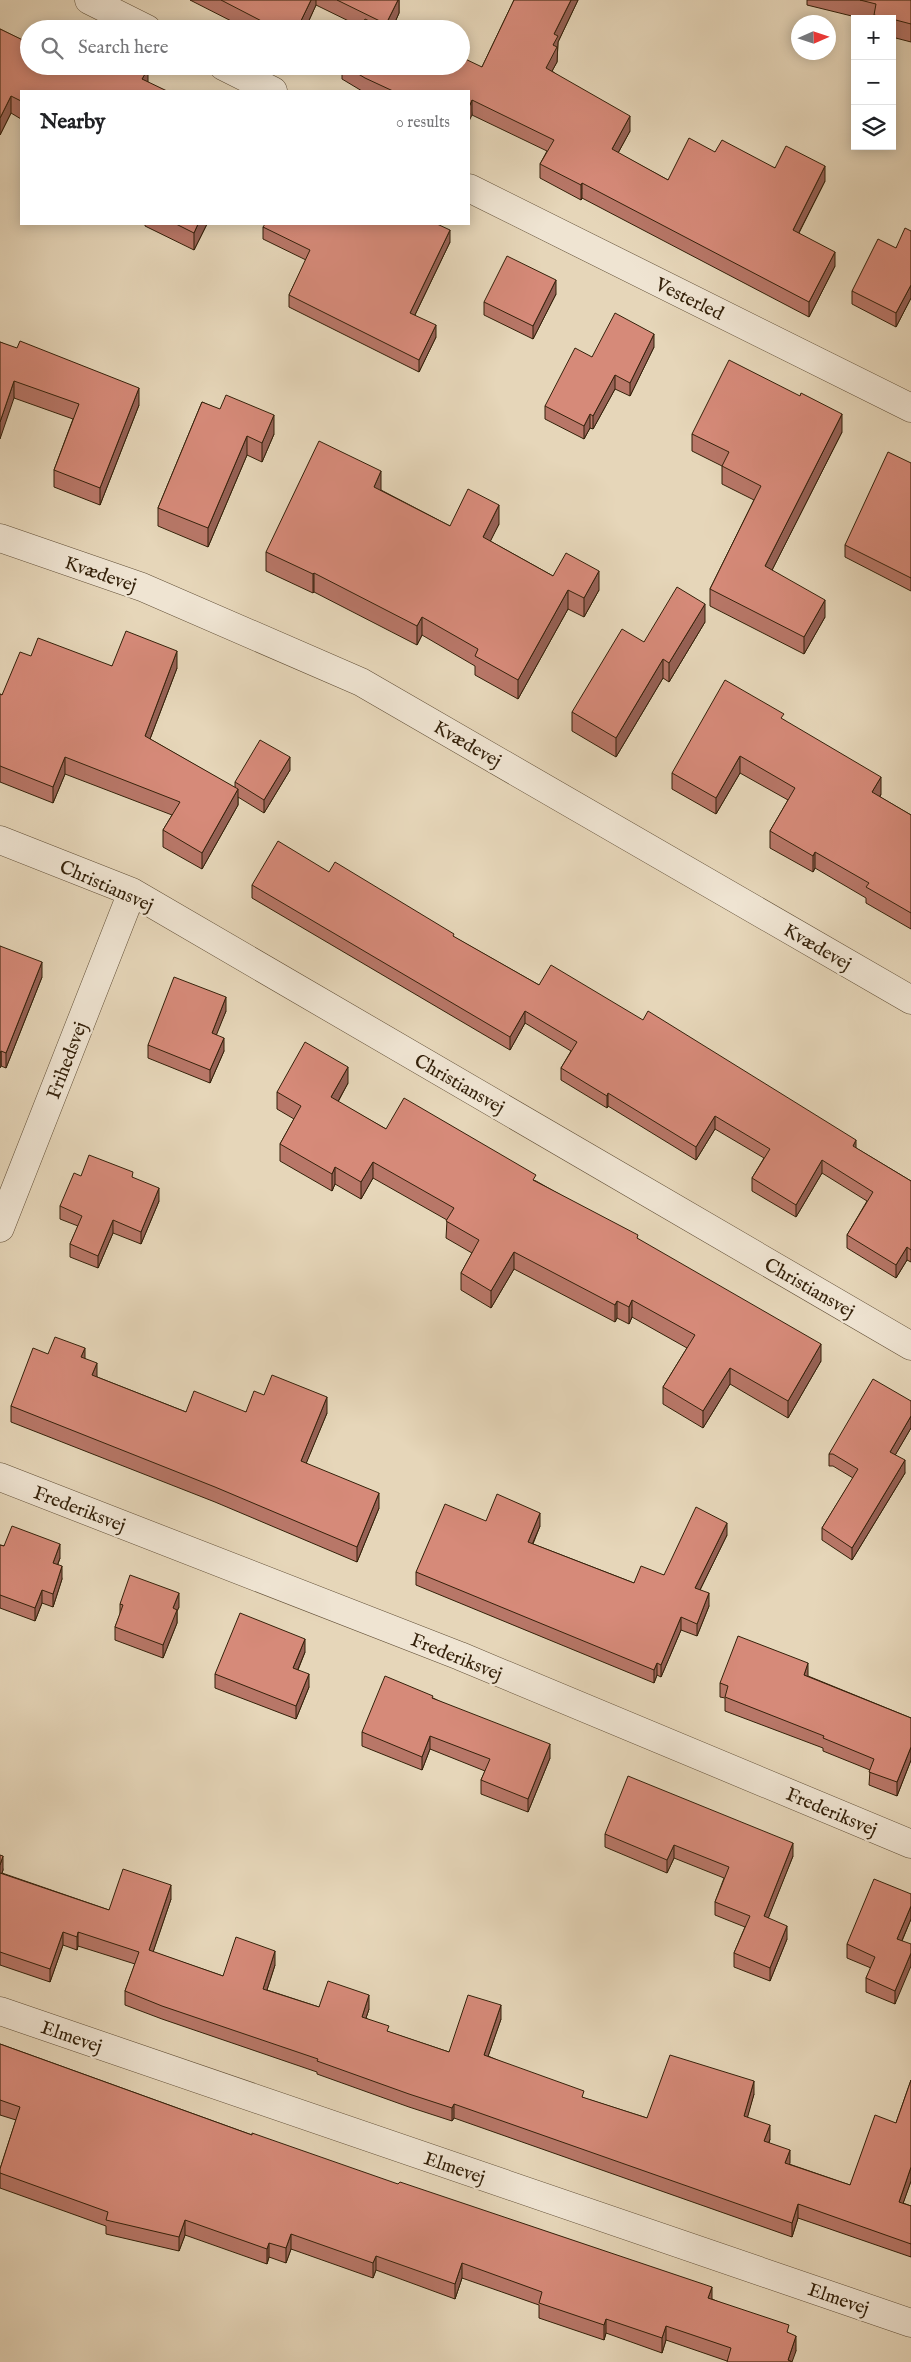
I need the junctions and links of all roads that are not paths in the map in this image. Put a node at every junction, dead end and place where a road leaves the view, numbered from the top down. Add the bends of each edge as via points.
1 (89, 0) edge
2 (129, 20) edge
3 (241, 75) edge
4 (271, 90) edge
5 (470, 188) edge
6 (911, 408) edge
7 (0, 538) edge
8 (0, 840) edge
9 (132, 892) junction
10 (911, 1000) edge
11 (0, 1228) edge
12 (911, 1346) edge
13 (0, 1477) edge
14 (911, 1844) edge
15 (0, 2011) edge
16 (911, 2323) edge

1 - 2 street
3 - 4 street
5 - 6 street, Vesterled
7 - 10 street, Kvædevej via 142,586 361,682
8 - 9 street, Christiansvej
9 - 11 street, Frihedsvej
9 - 12 street, Christiansvej
13 - 14 street, Frederiksvej via 460,1656
15 - 16 street, Elmevej

